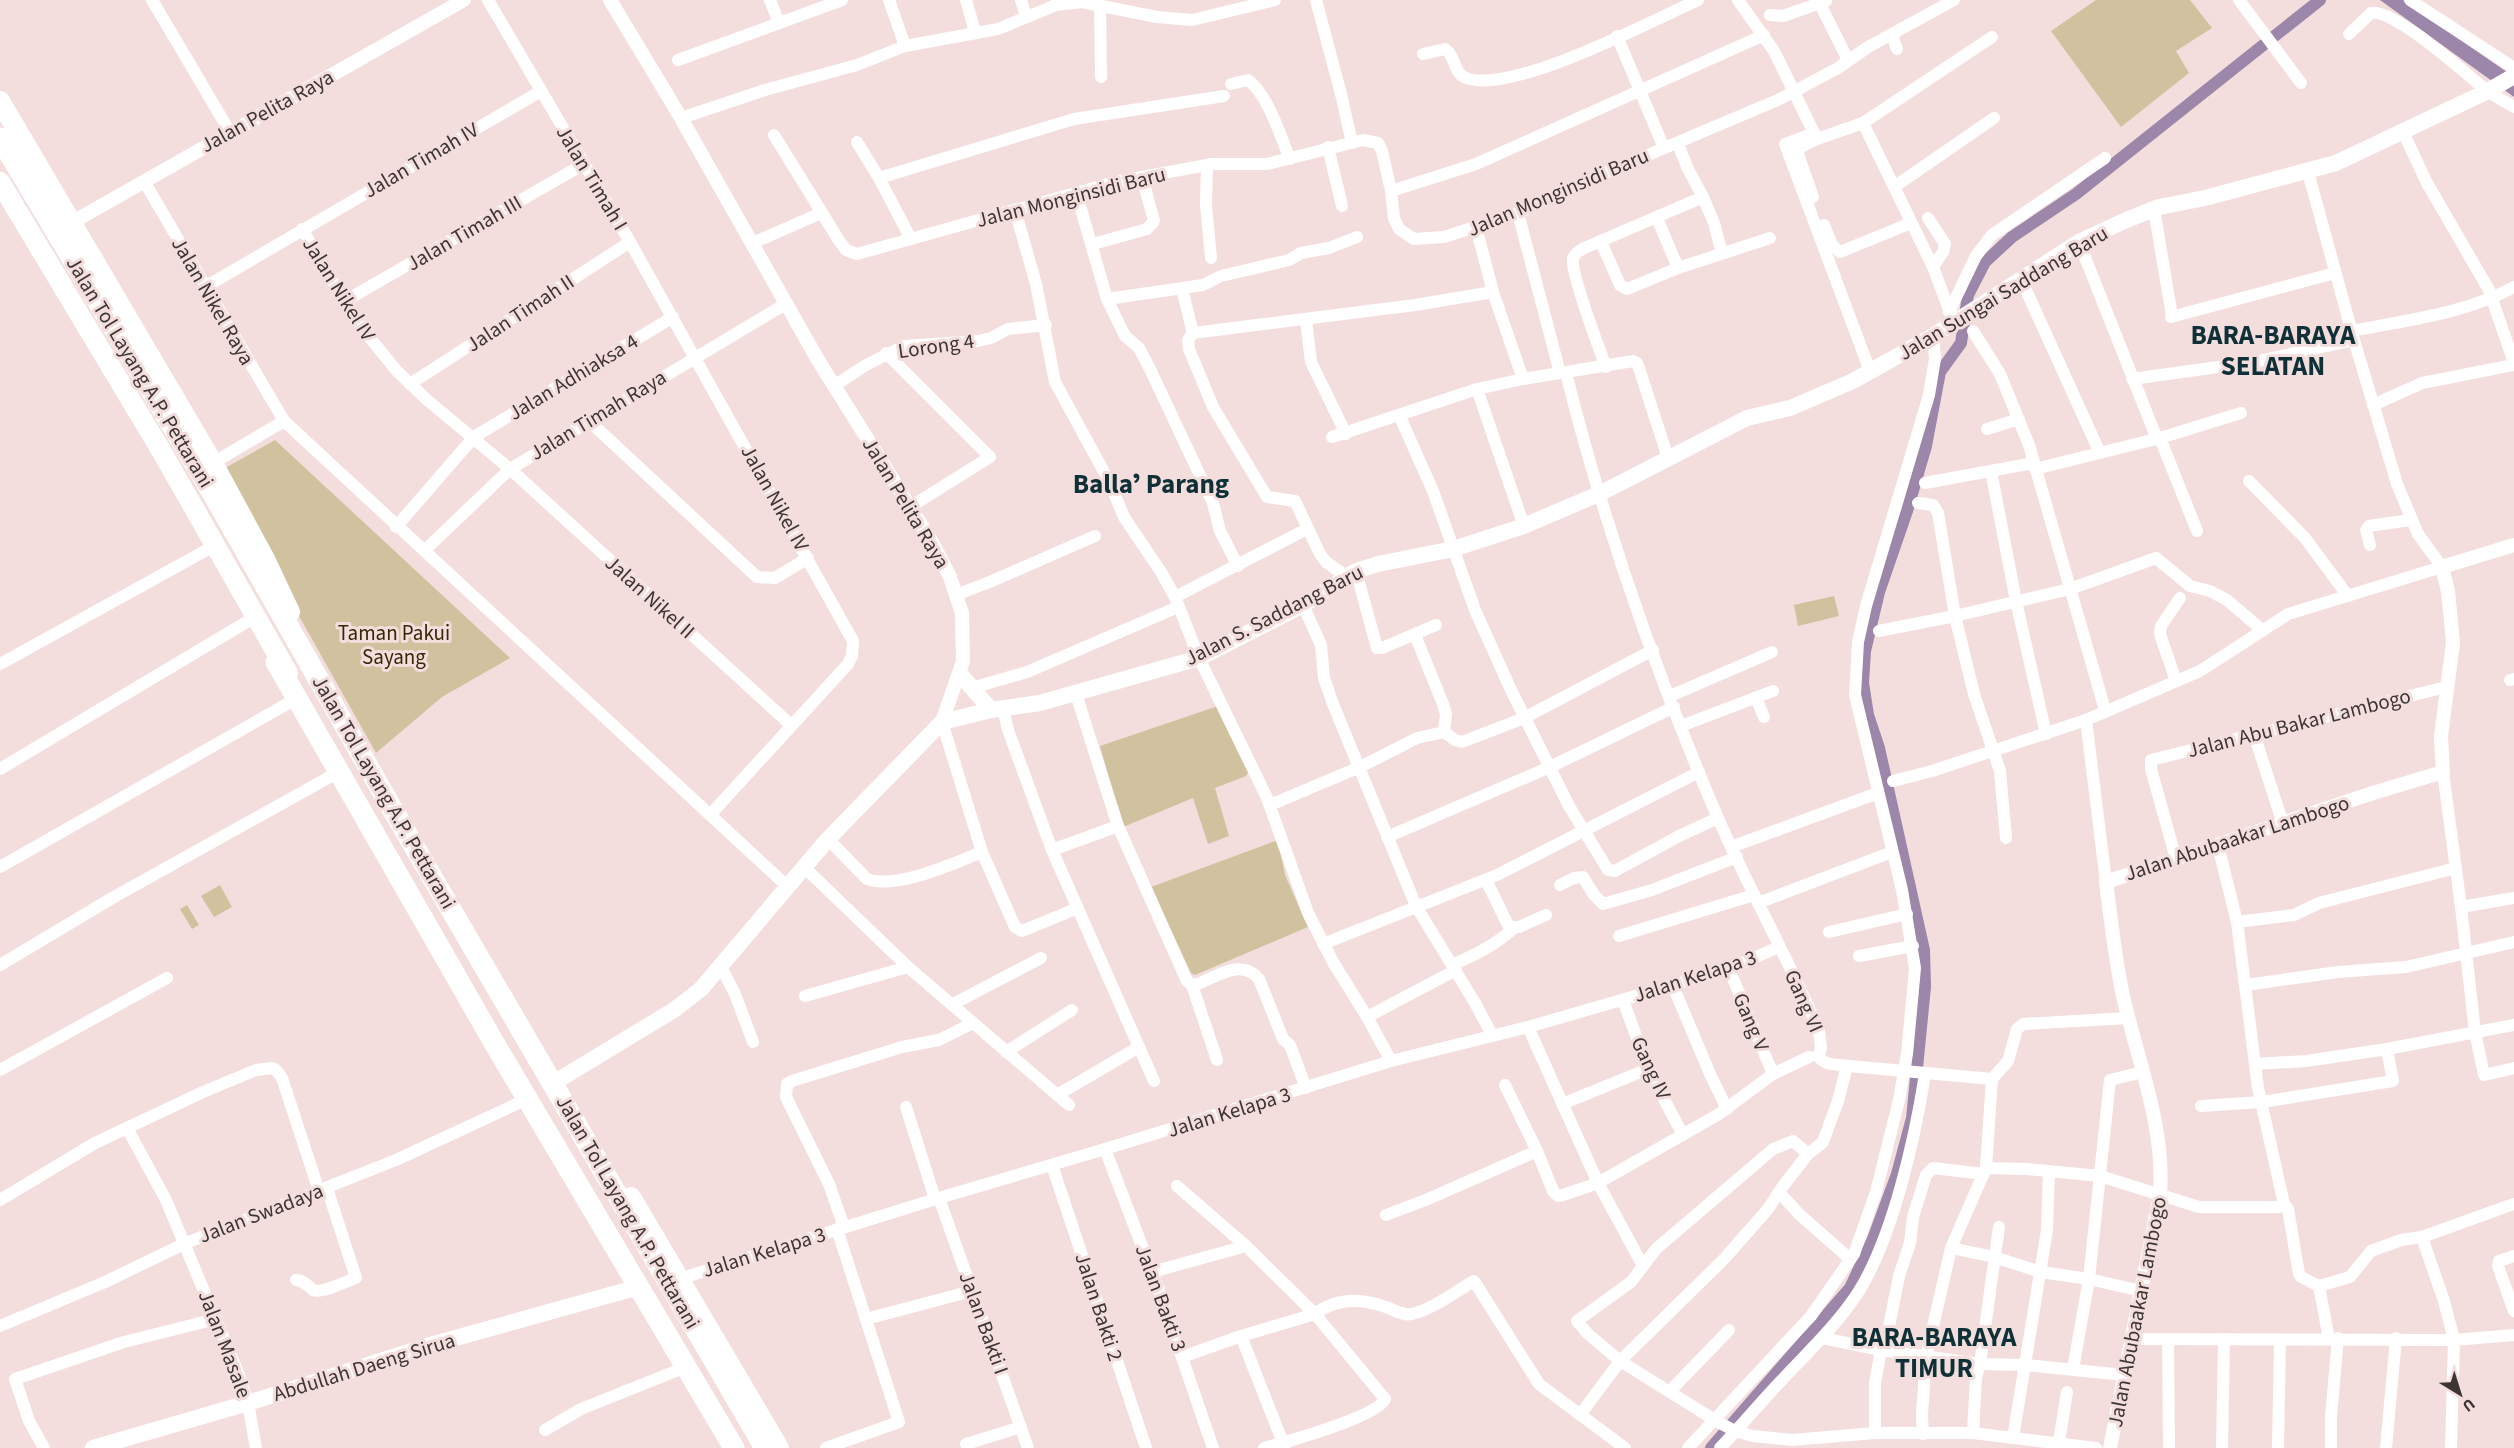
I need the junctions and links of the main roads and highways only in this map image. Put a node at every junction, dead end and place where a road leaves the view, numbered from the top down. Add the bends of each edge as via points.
1 (2514, 76) edge
2 (0, 101) edge
3 (0, 138) edge
4 (0, 155) edge
5 (0, 182) edge
6 (194, 429) junction
7 (162, 452) junction
8 (1601, 493) joint
9 (232, 499) junction
10 (200, 521) junction
11 (276, 662) dead end
12 (960, 674) road end
13 (997, 709) junction
14 (942, 722) joint
15 (560, 1079) junction
16 (635, 1288) dead end
17 (745, 1391) junction
18 (698, 1397) dead end
19 (716, 1410) junction
20 (93, 1448) edge
21 (734, 1448) edge
22 (740, 1448) edge
23 (753, 1448) edge
24 (765, 1448) edge
25 (779, 1448) edge

1 - 8 main road, Jalan Sungai Saddang Baru via 2336,163 2154,209 2079,242 1954,317 1933,336 1833,391 1747,418
2 - 6 highway
3 - 24 highway, Jalan Tol Layang A.P. Pettarani via 213,494
4 - 23 highway, Jalan Tol Layang A.P. Pettarani via 130,370
5 - 7 highway
6 - 7 highway via 195,444 187,456 173,458
6 - 9 highway
7 - 10 highway
8 - 13 main road, Jalan S. Saddang Baru via 1524,526 1351,574 1303,605 1198,658 1076,694
9 - 10 highway via 215,488 206,491 198,497
9 - 15 highway via 301,632
10 - 19 highway via 517,1073 524,1097
11 - 21 highway via 493,1041
12 - 13 main road
13 - 14 main road, Jalan S. Saddang Baru
14 - 15 main road, Jalan Pelita Raya via 828,839 700,989 674,1010
15 - 17 highway
16 - 20 main road, Abdullah Daeng Sirua
17 - 19 highway via 747,1409 739,1416 725,1418
17 - 25 highway
18 - 19 highway
19 - 22 highway

